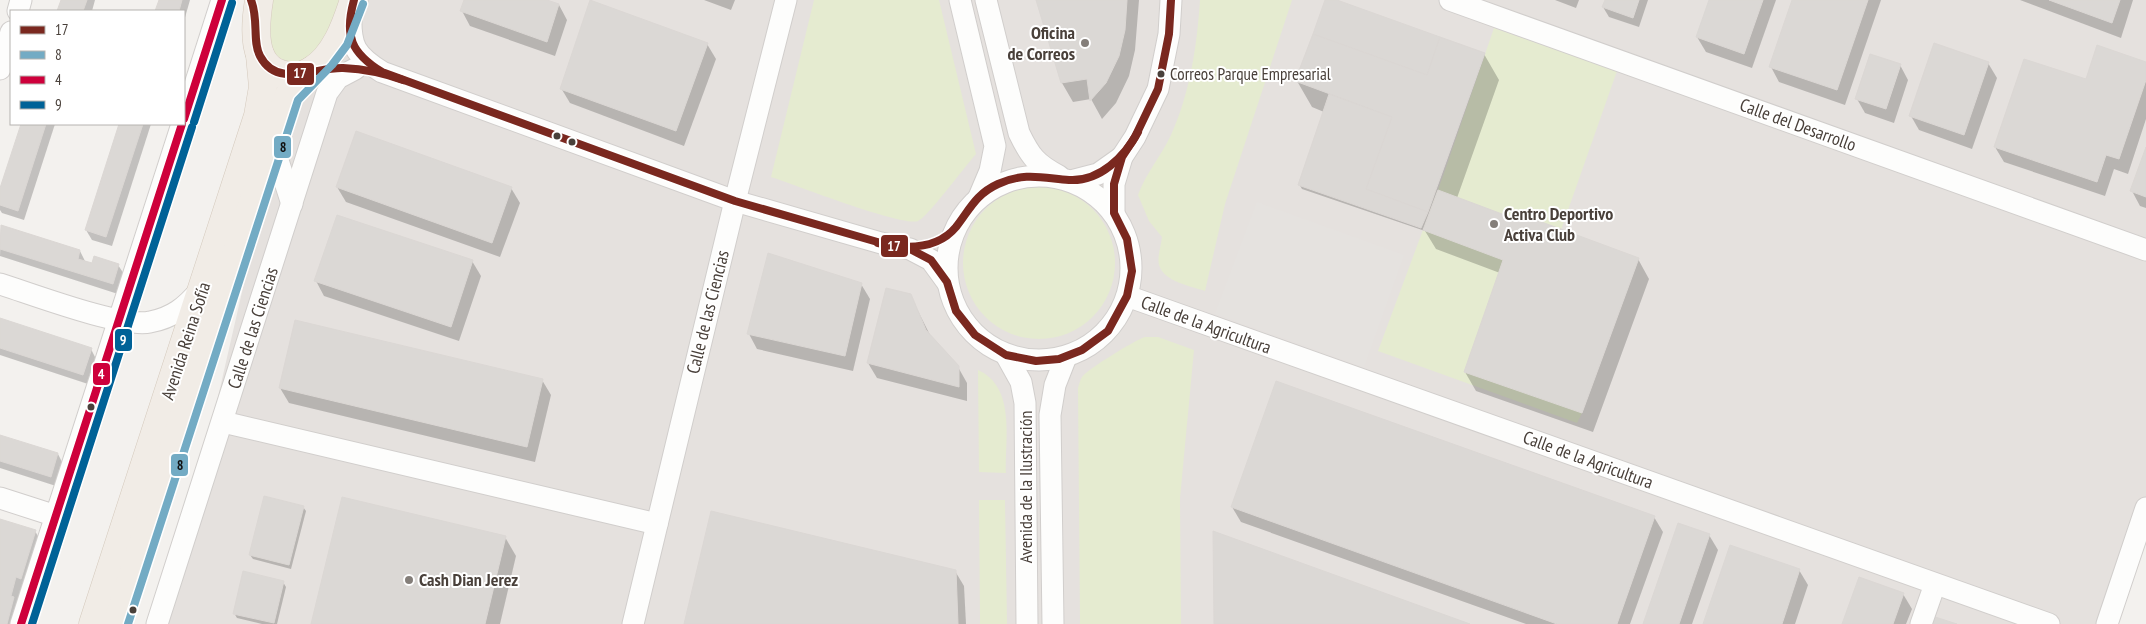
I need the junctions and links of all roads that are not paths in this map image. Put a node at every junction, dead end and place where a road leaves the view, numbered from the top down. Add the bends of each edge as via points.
1 (222, 0) edge
2 (786, 0) edge
3 (960, 0) edge
4 (986, 0) edge
5 (1171, 0) edge
6 (1450, 0) edge
7 (353, 4) edge
8 (255, 5) edge
9 (10, 35) edge
10 (260, 56) junction
11 (0, 69) edge
12 (355, 70) junction
13 (311, 72) junction
14 (382, 72) junction
15 (185, 115) edge
16 (182, 125) edge
17 (272, 142) junction
18 (1122, 157) junction
19 (1066, 179) junction
20 (978, 197) junction
21 (735, 201) junction
22 (292, 204) junction
23 (1114, 213) junction
24 (955, 228) junction
25 (910, 249) junction
26 (2146, 250) edge
27 (947, 282) junction
28 (0, 284) edge
29 (204, 286) junction
30 (1127, 296) junction
31 (119, 321) junction
32 (1006, 355) junction
33 (1066, 357) junction
34 (223, 422) junction
35 (0, 498) edge
36 (2146, 508) edge
37 (56, 516) junction
38 (657, 524) junction
39 (1936, 584) junction
40 (21, 624) edge
41 (93, 624) edge
42 (117, 624) edge
43 (157, 624) edge
44 (633, 624) edge
45 (1027, 624) edge
46 (1052, 624) edge
47 (1921, 624) edge
48 (2049, 624) edge
49 (2106, 624) edge

1 - 15 street
2 - 21 street, Calle de las Ciencias
3 - 20 street via 995,146 990,171
4 - 19 street via 1019,133 1028,152 1040,166
5 - 18 street via 1169,34 1158,89
6 - 26 street, Calle del Desarrollo
7 - 13 main road, Avenida Reina Sofía via 332,49
7 - 14 street via 353,45 363,60
8 - 10 main road, Avenida Reina Sofía
9 - 11 street
10 - 13 main road via 271,69 282,75 299,76
10 - 29 main road, Avenida Reina Sofía via 263,87 258,116
12 - 13 street via 335,68
12 - 14 street
12 - 22 street, Calle de las Ciencias via 338,78 327,93
13 - 17 main road, Avenida Reina Sofía via 290,95
14 - 21 street
16 - 31 street
17 - 22 street
17 - 42 main road, Avenida Reina Sofía
18 - 19 street via 1098,174
18 - 23 street via 1114,184
19 - 20 street via 1040,175 1012,179
19 - 23 street via 1096,195
20 - 24 street
21 - 25 street via 881,244
21 - 38 street, Calle de las Ciencias
22 - 34 street, Calle de las Ciencias
23 - 30 street via 1127,239 1132,271
24 - 25 street via 934,243
24 - 27 street via 947,256
25 - 27 street via 931,260
27 - 32 street via 956,311 974,335
28 - 31 street
29 - 31 street via 187,307 170,316 148,323
29 - 41 main road, Avenida Reina Sofía
30 - 33 street via 1108,331
30 - 39 street, Calle de la Agricultura
31 - 37 street
32 - 33 street via 1036,361
32 - 45 street, Avenida de la Ilustración via 1021,382 1025,403
33 - 46 street, Avenida de la Ilustración via 1055,385 1050,415
34 - 38 street
34 - 43 street, Calle de las Ciencias
35 - 37 street
36 - 49 street
37 - 40 street
38 - 44 street, Calle de las Ciencias
39 - 47 street
39 - 48 street, Calle de la Agricultura

